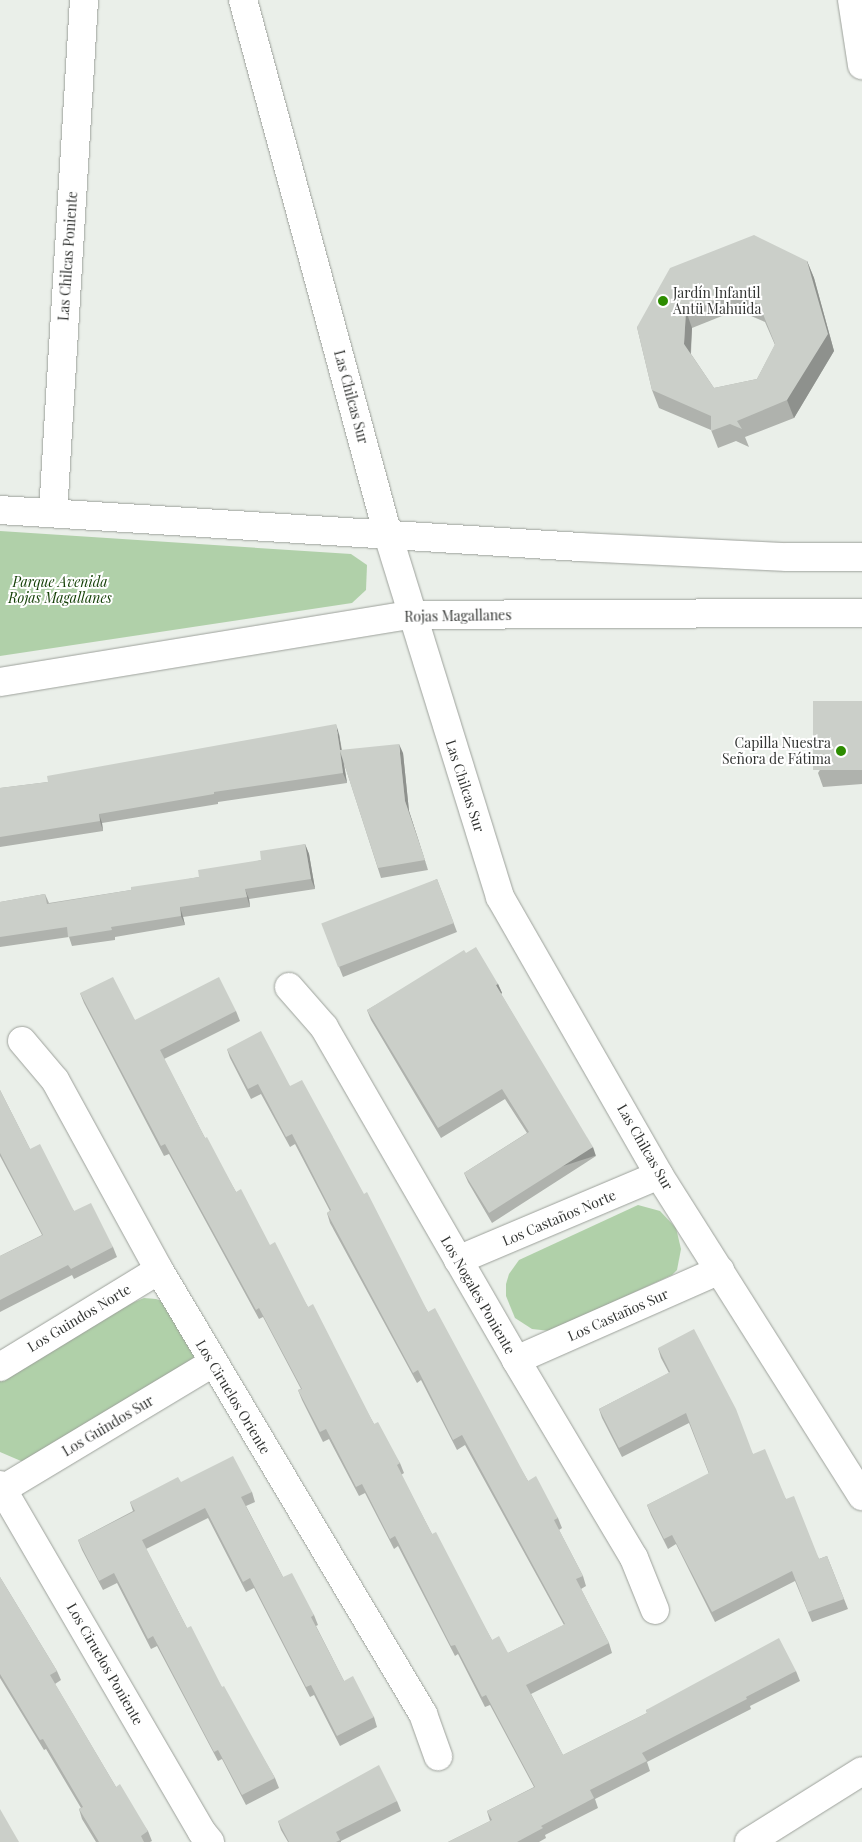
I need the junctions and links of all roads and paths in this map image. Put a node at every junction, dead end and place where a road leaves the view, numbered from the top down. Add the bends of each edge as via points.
1 (84, 0) edge
2 (243, 0) edge
3 (852, 0) edge
4 (862, 66) edge
5 (0, 510) edge
6 (52, 513) junction
7 (388, 536) junction
8 (862, 557) edge
9 (862, 613) edge
10 (411, 615) junction
11 (0, 682) edge
12 (289, 986) dead end
13 (22, 1041) dead end
14 (659, 1175) junction
15 (458, 1260) junction
16 (159, 1270) junction
17 (720, 1270) junction
18 (516, 1360) junction
19 (213, 1363) junction
20 (0, 1367) edge
21 (2, 1487) edge
22 (862, 1496) edge
23 (655, 1610) dead end
24 (438, 1756) dead end
25 (862, 1770) edge
26 (210, 1842) edge
27 (749, 1842) edge

1 - 6 street, Las Chilcas Poniente
2 - 7 street, Las Chilcas Sur
3 - 4 street
5 - 6 street
6 - 7 street
7 - 8 street via 711,554
7 - 10 street, Las Chilcas Sur
9 - 10 street, Rojas Magallanes
10 - 11 street, Rojas Magallanes
10 - 14 street, Las Chilcas Sur via 500,897
12 - 15 street, Los Nogales Poniente via 324,1027
13 - 16 street, Los Ciruelos Oriente via 55,1080
14 - 15 street, Los Castaños Norte
14 - 17 street, Las Chilcas Sur
15 - 18 street, Los Nogales Poniente
16 - 19 street, Los Ciruelos Oriente
16 - 20 street, Los Guindos Norte
17 - 18 street, Los Castaños Sur
17 - 22 street, Las Chilcas Sur
18 - 23 street, Los Nogales Poniente via 634,1558
19 - 21 street, Los Guindos Sur
19 - 24 street, Los Ciruelos Oriente via 423,1714
21 - 26 street, Los Ciruelos Poniente
25 - 27 street

